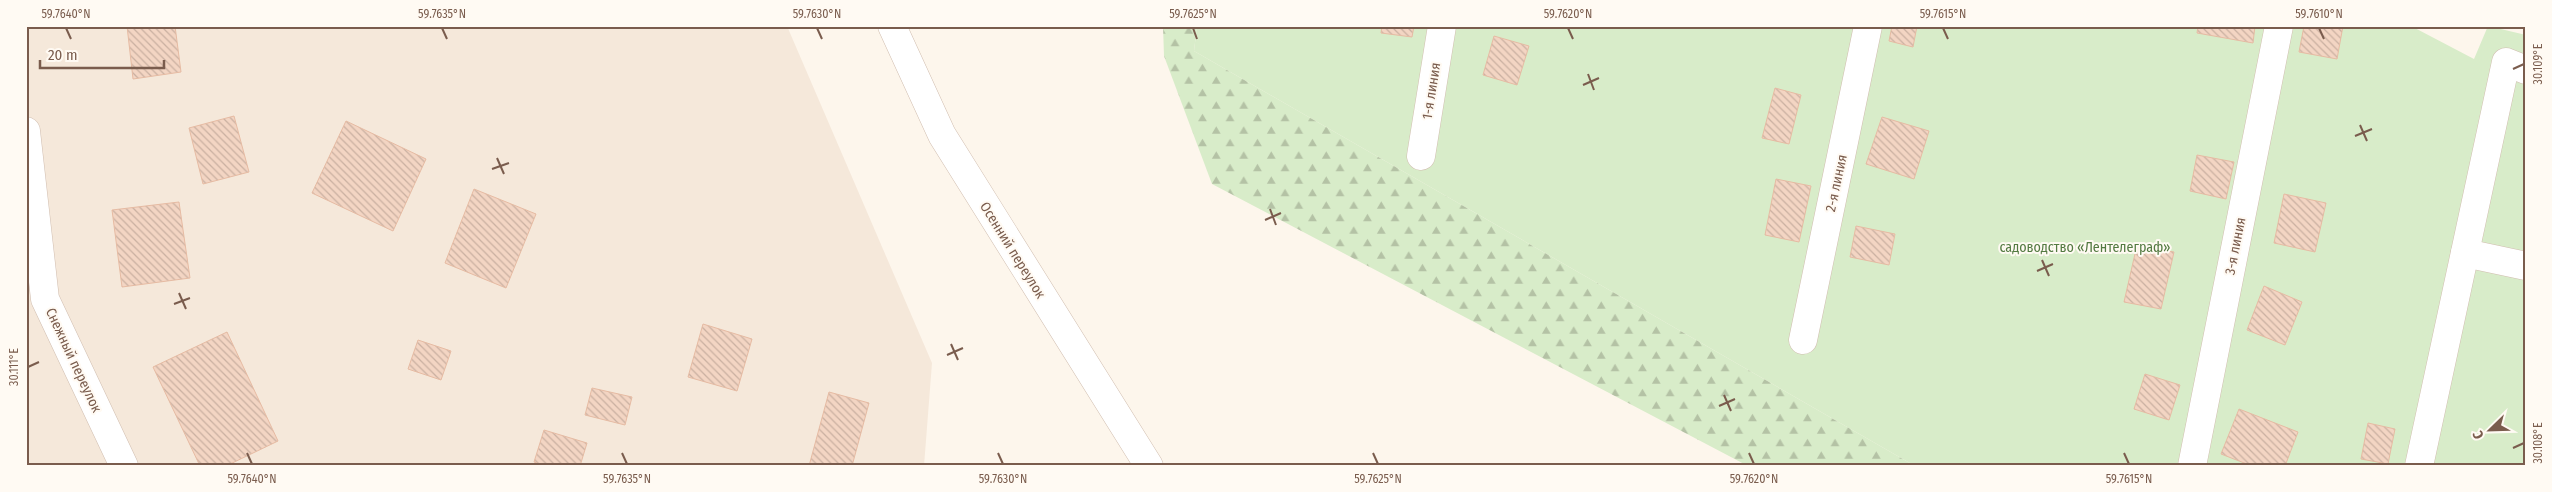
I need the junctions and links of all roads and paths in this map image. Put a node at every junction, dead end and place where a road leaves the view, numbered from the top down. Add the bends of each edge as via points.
1 (892, 26) edge
2 (1442, 26) edge
3 (1868, 26) edge
4 (2279, 26) edge
5 (2516, 66) edge
6 (26, 131) edge
7 (1421, 156) dead end
8 (2465, 252) junction
9 (2526, 266) edge
10 (1803, 340) dead end
11 (124, 466) edge
12 (1149, 466) edge
13 (2192, 466) edge
14 (2419, 466) edge

1 - 12 street, Осенний переулок via 942,135
2 - 7 street, 1-я линия
3 - 10 street, 2-я линия
4 - 13 street, 3-я линия
5 - 8 street
6 - 11 street, Снежный переулок via 45,299
8 - 9 street
8 - 14 street

